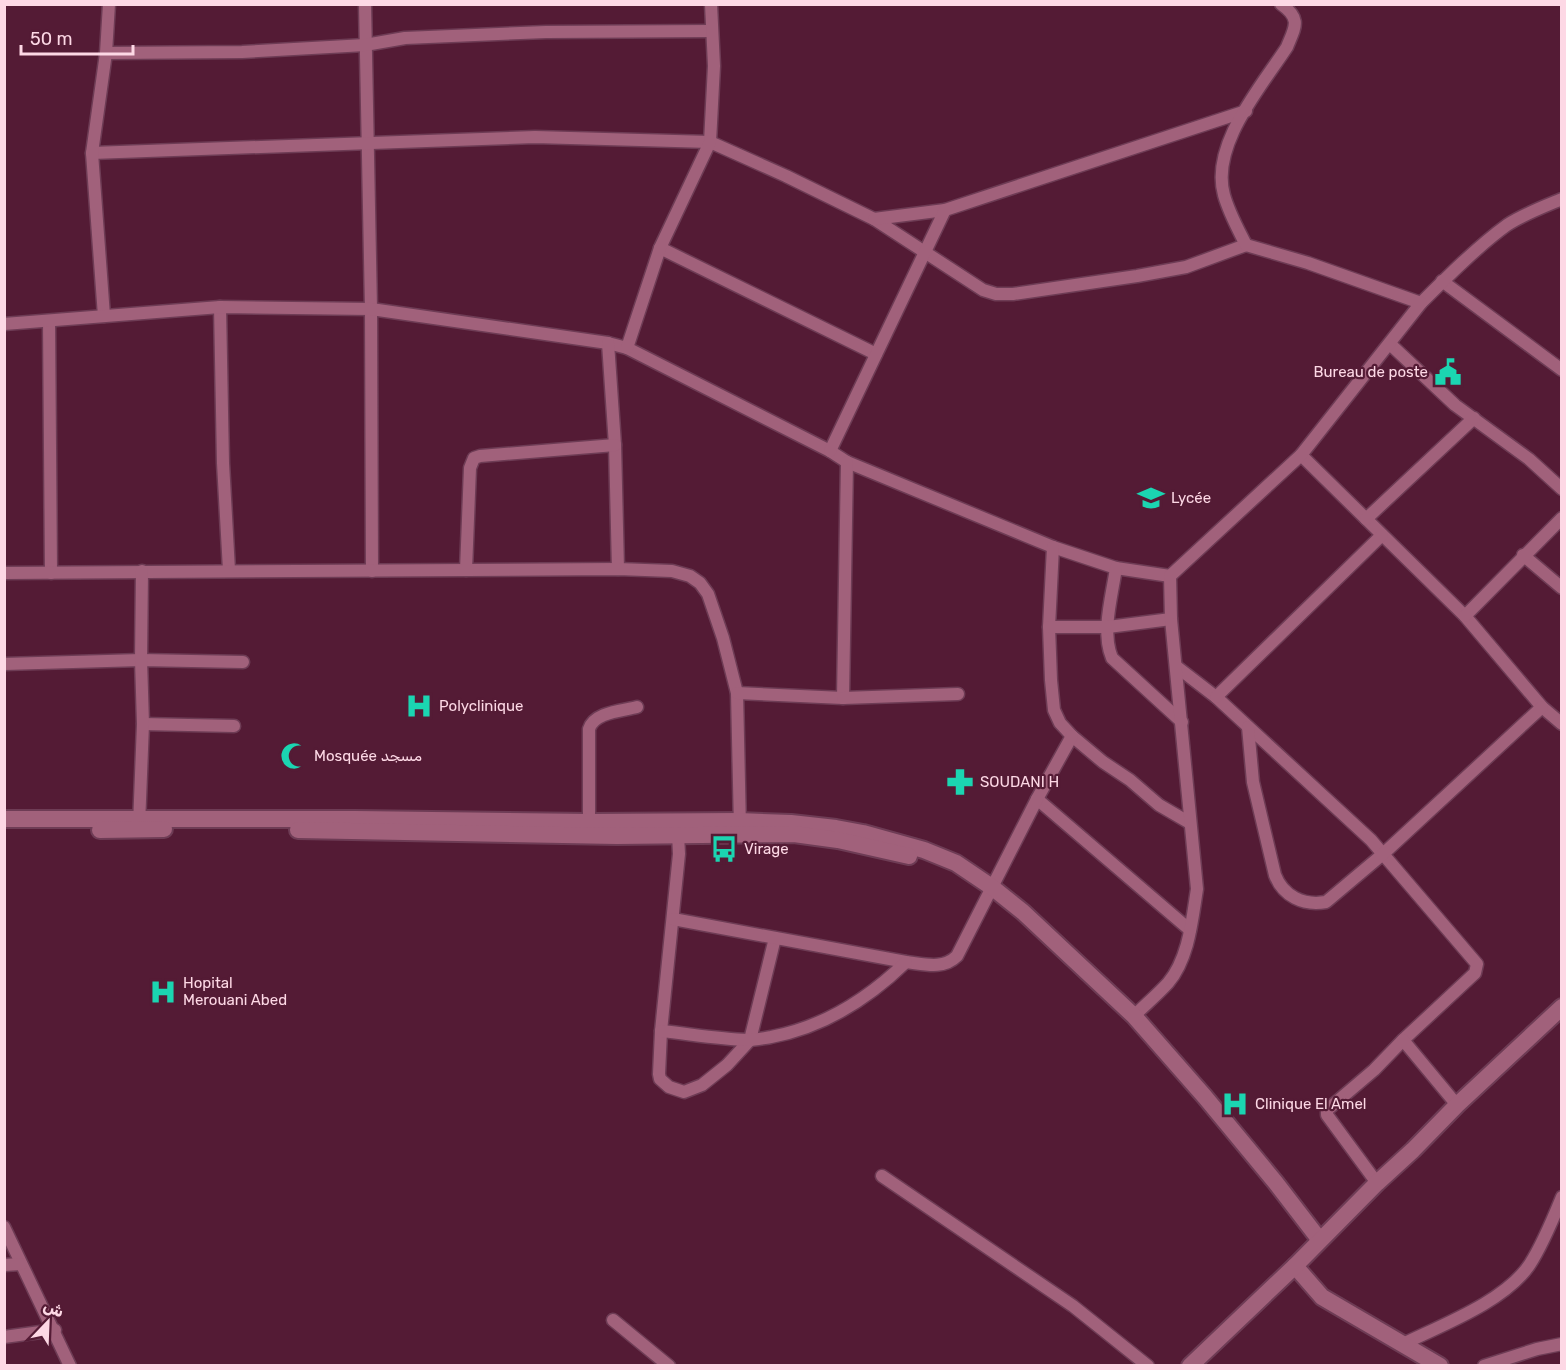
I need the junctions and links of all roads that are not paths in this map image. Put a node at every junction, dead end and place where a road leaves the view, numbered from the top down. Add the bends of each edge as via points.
1 (109, 4) edge
2 (365, 4) edge
3 (711, 4) edge
4 (1281, 4) edge
5 (711, 31) junction
6 (365, 45) junction
7 (106, 52) junction
8 (1246, 111) junction
9 (710, 142) junction
10 (367, 143) junction
11 (92, 153) junction
12 (1562, 199) edge
13 (945, 210) junction
14 (874, 219) junction
15 (1246, 245) junction
16 (660, 248) junction
17 (925, 252) junction
18 (1442, 281) junction
19 (1421, 303) junction
20 (220, 307) junction
21 (370, 309) junction
22 (104, 316) junction
23 (49, 321) junction
24 (4, 324) edge
25 (608, 343) junction
26 (1390, 344) junction
27 (627, 348) junction
28 (876, 354) junction
29 (1562, 370) edge
30 (1474, 418) junction
31 (615, 445) junction
32 (830, 451) junction
33 (1301, 455) junction
34 (847, 462) junction
35 (1562, 489) edge
36 (1562, 518) edge
37 (1366, 519) junction
38 (1382, 535) junction
39 (1053, 547) junction
40 (1524, 555) junction
41 (1116, 568) junction
42 (229, 570) junction
43 (466, 570) junction
44 (618, 570) junction
45 (372, 571) junction
46 (142, 572) junction
47 (4, 573) edge
48 (51, 573) junction
49 (1170, 576) junction
50 (1562, 588) edge
51 (1465, 616) junction
52 (1171, 619) junction
53 (1049, 627) junction
54 (1107, 627) junction
55 (141, 660) junction
56 (243, 662) dead end
57 (4, 664) edge
58 (1177, 667) junction
59 (737, 693) junction
60 (958, 694) dead end
61 (1216, 697) junction
62 (843, 698) junction
63 (1542, 706) junction
64 (637, 707) dead end
65 (1182, 722) junction
66 (143, 724) junction
67 (1562, 724) edge
68 (234, 726) dead end
69 (1248, 727) junction
70 (1072, 736) junction
71 (1037, 799) junction
72 (4, 819) edge
73 (1190, 823) junction
74 (139, 824) junction
75 (740, 828) junction
76 (589, 829) junction
77 (4, 831) edge
78 (678, 834) junction
79 (1383, 854) junction
80 (993, 888) junction
81 (673, 919) junction
82 (1190, 930) junction
83 (775, 938) junction
84 (906, 962) junction
85 (1562, 1007) edge
86 (1134, 1016) junction
87 (661, 1031) junction
88 (750, 1040) junction
89 (1403, 1040) junction
90 (1457, 1105) junction
91 (882, 1176) dead end
92 (1377, 1183) junction
93 (1562, 1197) edge
94 (1558, 1213) edge
95 (4, 1227) edge
96 (1319, 1239) junction
97 (21, 1264) junction
98 (4, 1265) edge
99 (1294, 1266) junction
100 (613, 1320) dead end
101 (55, 1330) junction
102 (4, 1337) edge
103 (1403, 1344) junction
104 (1562, 1344) edge
105 (1436, 1364) edge
106 (70, 1365) edge
107 (669, 1365) edge
108 (1148, 1365) edge
109 (1190, 1365) edge
110 (1484, 1365) edge

1 - 7 street
2 - 6 street
3 - 5 street
4 - 8 street via 1292,12 1293,32 1287,48
5 - 6 street via 477,34 405,38
5 - 9 street via 714,66
6 - 7 street via 242,52
6 - 10 street
7 - 11 street
8 - 13 street
8 - 15 street via 1230,138 1221,173 1229,211
9 - 10 street via 535,137
9 - 14 street
9 - 16 street
10 - 11 street
10 - 21 street
11 - 22 street
12 - 18 street via 1507,226
13 - 14 street
13 - 17 street
14 - 17 street
15 - 17 street via 1186,267 1013,294 983,290
15 - 19 street
16 - 27 street
16 - 28 street
17 - 28 street
18 - 19 street
18 - 29 street
19 - 26 street
20 - 21 street
20 - 22 street
20 - 42 street
21 - 25 street
21 - 45 street
22 - 23 street
23 - 24 street
23 - 48 street
25 - 27 street
25 - 31 street
26 - 30 street
26 - 33 street
27 - 32 street
28 - 32 street
30 - 35 street
30 - 37 street
31 - 43 street via 474,458 470,468
31 - 44 street
32 - 34 street
33 - 37 street
33 - 49 street
34 - 39 street
34 - 62 street
36 - 40 street
37 - 38 street
38 - 51 street
38 - 61 street
39 - 41 street
39 - 53 street
40 - 50 street
40 - 51 street
41 - 49 street
41 - 54 street
42 - 45 street
42 - 46 street
43 - 44 street
43 - 45 street
44 - 59 street via 672,571 700,583 708,594 723,638
46 - 48 street
46 - 55 street
47 - 48 street
49 - 52 street
51 - 63 street
52 - 54 street
52 - 58 street
53 - 54 street
53 - 70 street via 1054,710
54 - 65 street via 1112,658
55 - 56 street
55 - 57 street
55 - 66 street
58 - 61 street
58 - 65 street
59 - 62 street
59 - 75 street
60 - 62 street
61 - 69 street
63 - 67 street
63 - 79 street
64 - 76 street via 591,723
65 - 73 street
66 - 68 street
66 - 74 street
69 - 79 street
69 - 79 street via 1253,782 1280,888 1302,902 1326,902
70 - 71 street
70 - 73 street via 1159,805
71 - 80 street
71 - 82 street
72 - 74 main road
73 - 82 street via 1197,889
74 - 76 main road via 199,820
74 - 77 main road
75 - 76 main road
75 - 78 main road
75 - 80 main road via 791,823 863,833 956,863
76 - 78 main road
78 - 81 street
79 - 89 street via 1471,955 1477,967
80 - 84 street via 957,956 935,965
80 - 86 main road
81 - 83 street
81 - 87 street
82 - 86 street via 1169,981
83 - 84 street
83 - 88 street
84 - 88 street via 882,986 815,1026
85 - 90 main road
86 - 96 main road via 1241,1140
87 - 88 street
87 - 88 street via 660,1079 684,1092 702,1085 728,1065
89 - 90 street
89 - 92 street via 1326,1113
90 - 92 main road
91 - 108 street via 1073,1306
92 - 96 main road
93 - 94 street
94 - 103 street via 1530,1265 1508,1287 1486,1303
95 - 97 street
96 - 99 main road
97 - 98 street
97 - 101 street
99 - 103 main road via 1322,1297
99 - 109 main road
100 - 107 street
101 - 102 street
101 - 106 street
103 - 105 main road
104 - 110 street

